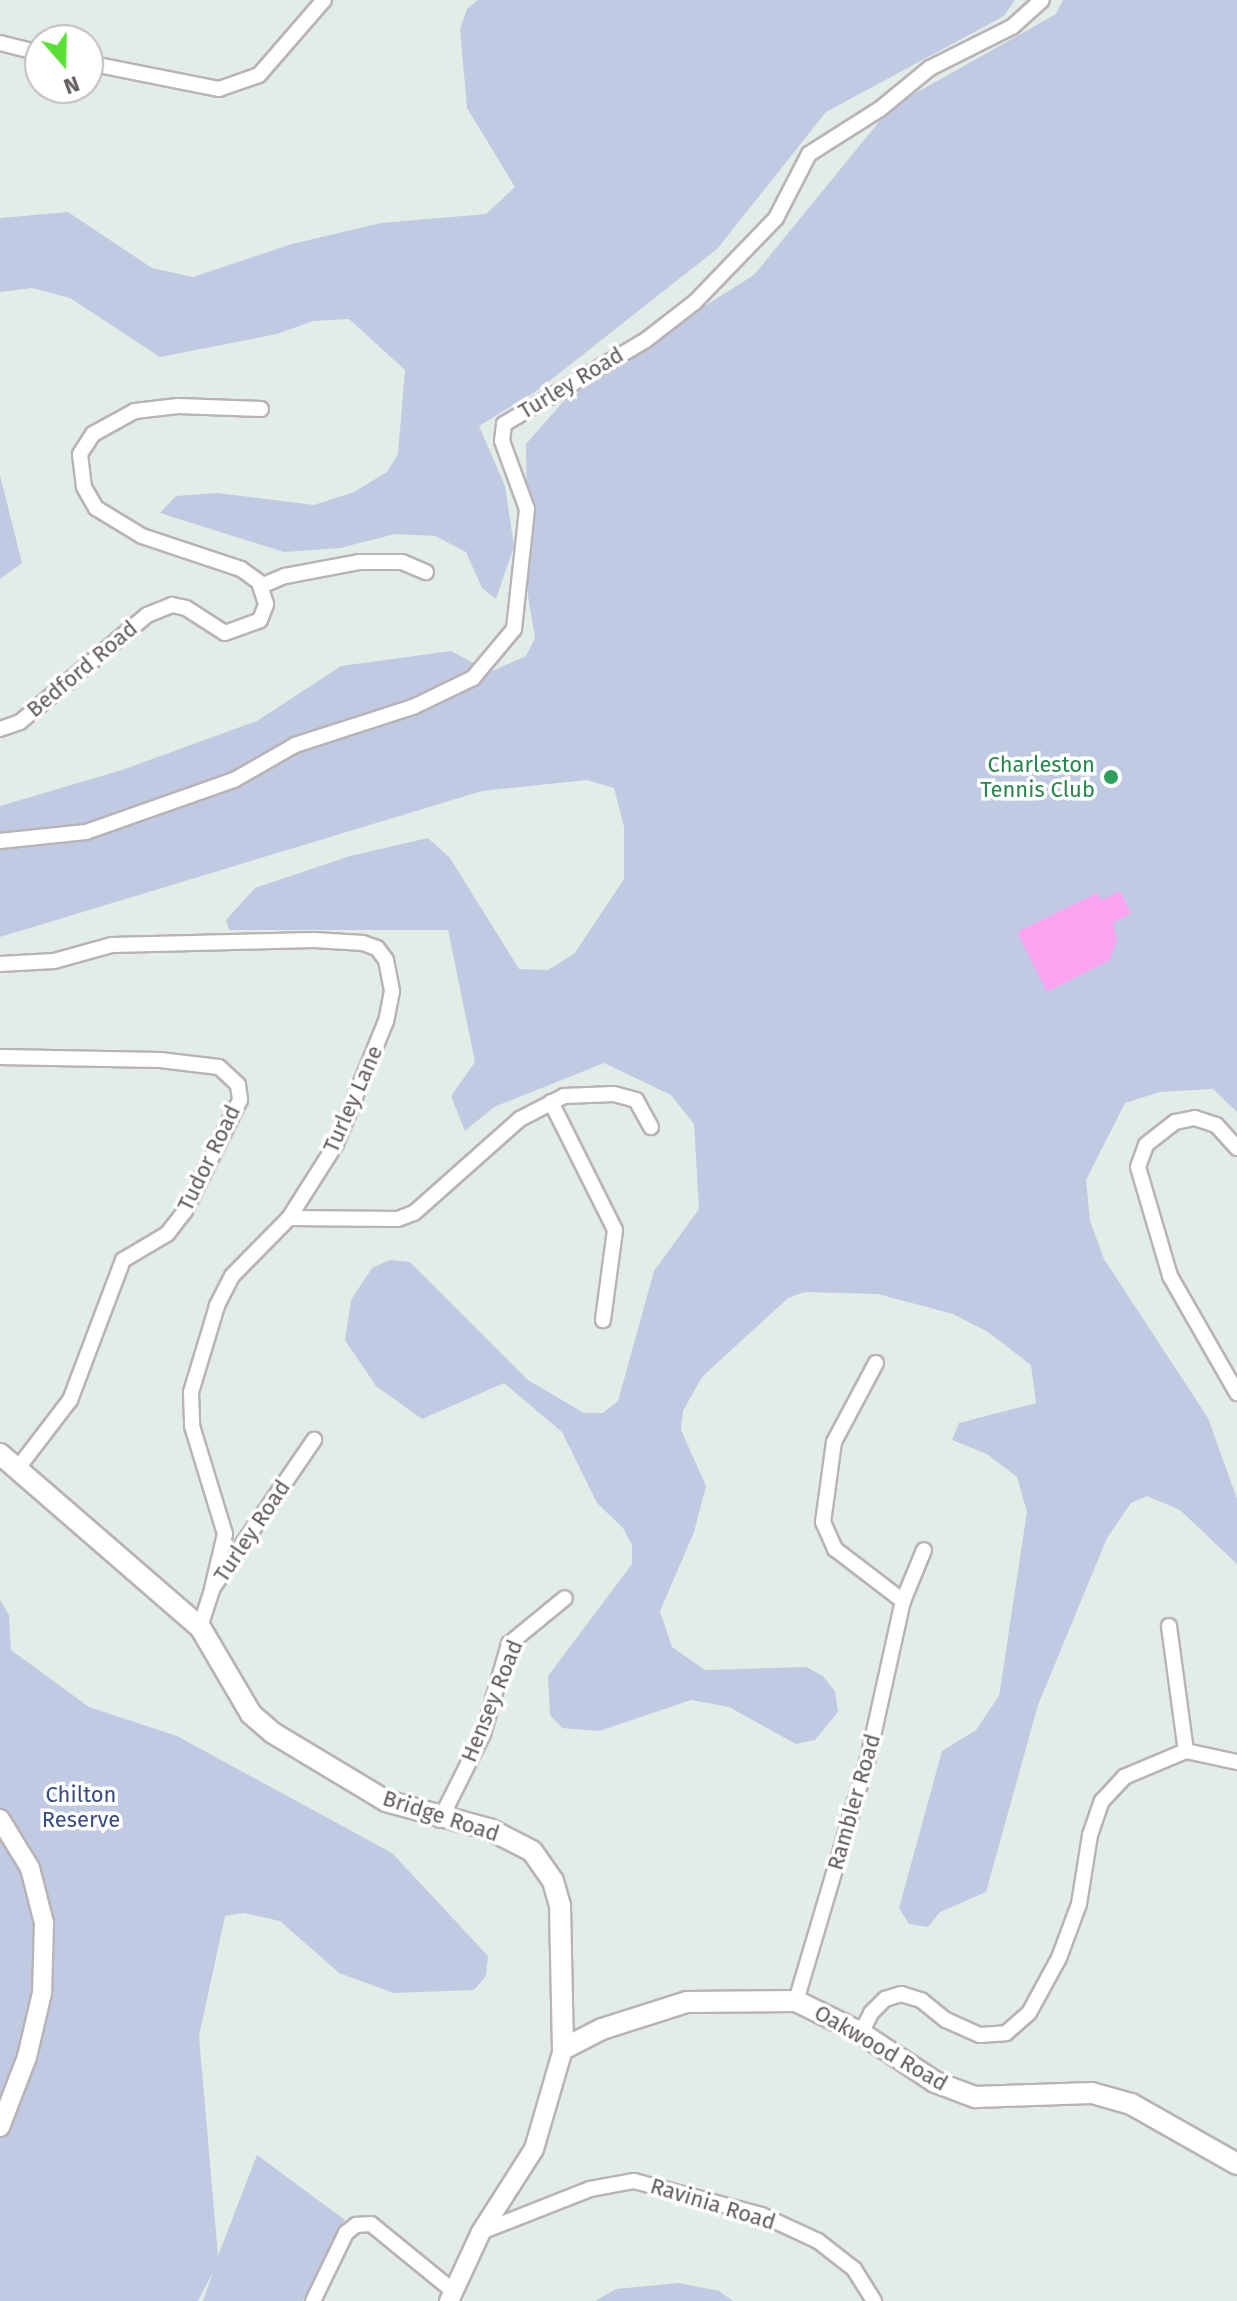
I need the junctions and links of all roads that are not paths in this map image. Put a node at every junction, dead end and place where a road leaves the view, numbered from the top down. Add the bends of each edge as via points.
1 (324, 0) edge
2 (1042, 0) edge
3 (0, 43) edge
4 (24, 49) edge
5 (104, 66) edge
6 (261, 409) dead end
7 (426, 572) dead end
8 (261, 586) junction
9 (0, 729) edge
10 (0, 841) edge
11 (0, 964) edge
12 (0, 1057) edge
13 (551, 1102) junction
14 (651, 1127) dead end
15 (1237, 1148) edge
16 (289, 1218) junction
17 (603, 1320) dead end
18 (876, 1363) dead end
19 (1237, 1393) edge
20 (314, 1440) dead end
21 (0, 1454) edge
22 (18, 1468) junction
23 (924, 1550) dead end
24 (212, 1589) junction
25 (565, 1598) dead end
26 (903, 1601) junction
27 (1169, 1626) dead end
28 (200, 1627) junction
29 (1186, 1751) junction
30 (1237, 1762) edge
31 (0, 1819) edge
32 (440, 1820) junction
33 (796, 2001) junction
34 (861, 2033) junction
35 (563, 2049) junction
36 (0, 2127) edge
37 (1237, 2164) edge
38 (481, 2232) junction
39 (450, 2296) edge
40 (313, 2301) edge
41 (874, 2301) edge

1 - 5 street via 259,75 219,89
2 - 10 street, Turley Road via 1012,27 930,68 880,109 809,154 776,218 683,312 646,340 504,424 502,441 527,509 514,629 473,678 413,707 295,745 234,780 101,827
3 - 4 street
6 - 8 street via 178,406 135,411 93,434 80,454 84,487 96,508 111,520 142,536 241,569
7 - 8 street via 402,562 359,562 285,576
8 - 9 street, Bedford Road via 266,604 254,625 225,633 200,613 172,605 147,615 20,722
11 - 16 street, Turley Lane via 54,961 112,945 325,940 377,948 386,960 392,991 386,1021 336,1144
12 - 22 street, Tudor Road via 160,1060 219,1067 238,1085 240,1100 185,1211 167,1234 123,1260 70,1400
13 - 14 street via 564,1096 614,1094 636,1100
13 - 16 street via 490,1142 431,1204 414,1213 398,1219
13 - 17 street via 615,1230
15 - 19 street via 1216,1125 1195,1118 1175,1122 1146,1145 1138,1167 1170,1276
16 - 24 street, Turley Lane via 232,1276 217,1306 191,1392 192,1426 225,1534
18 - 26 street via 834,1442 823,1522 835,1549
20 - 24 street, Turley Road
21 - 22 main road, Bridge Road
22 - 28 main road, Bridge Road
23 - 26 street, Rambler Road
24 - 28 street, Turley Road
25 - 32 street, Hensey Road via 509,1644 483,1734
26 - 33 street, Rambler Road via 869,1754
27 - 29 street
28 - 32 main road, Bridge Road via 251,1714 273,1733 386,1801
29 - 30 street
29 - 34 street via 1124,1777 1102,1801 1090,1835 1079,1904 1059,1958 1029,2013 1006,2033 980,2035 901,1994 878,2006
31 - 36 street via 30,1868 44,1923 42,1993 27,2057
32 - 35 main road, Bridge Road via 522,1843 553,1881 562,1926
33 - 34 main road, Oakwood Road
33 - 35 main road, Oakwood Road via 687,2002 602,2029
34 - 37 main road, Oakwood Road via 935,2082 975,2097 1092,2093 1131,2104
35 - 38 street, Bridge Road via 534,2149
38 - 39 street, Bridge Road
38 - 41 street, Ravinia Road via 590,2189 634,2181 762,2215 818,2241 854,2269
39 - 40 street via 371,2224 356,2225 346,2233

